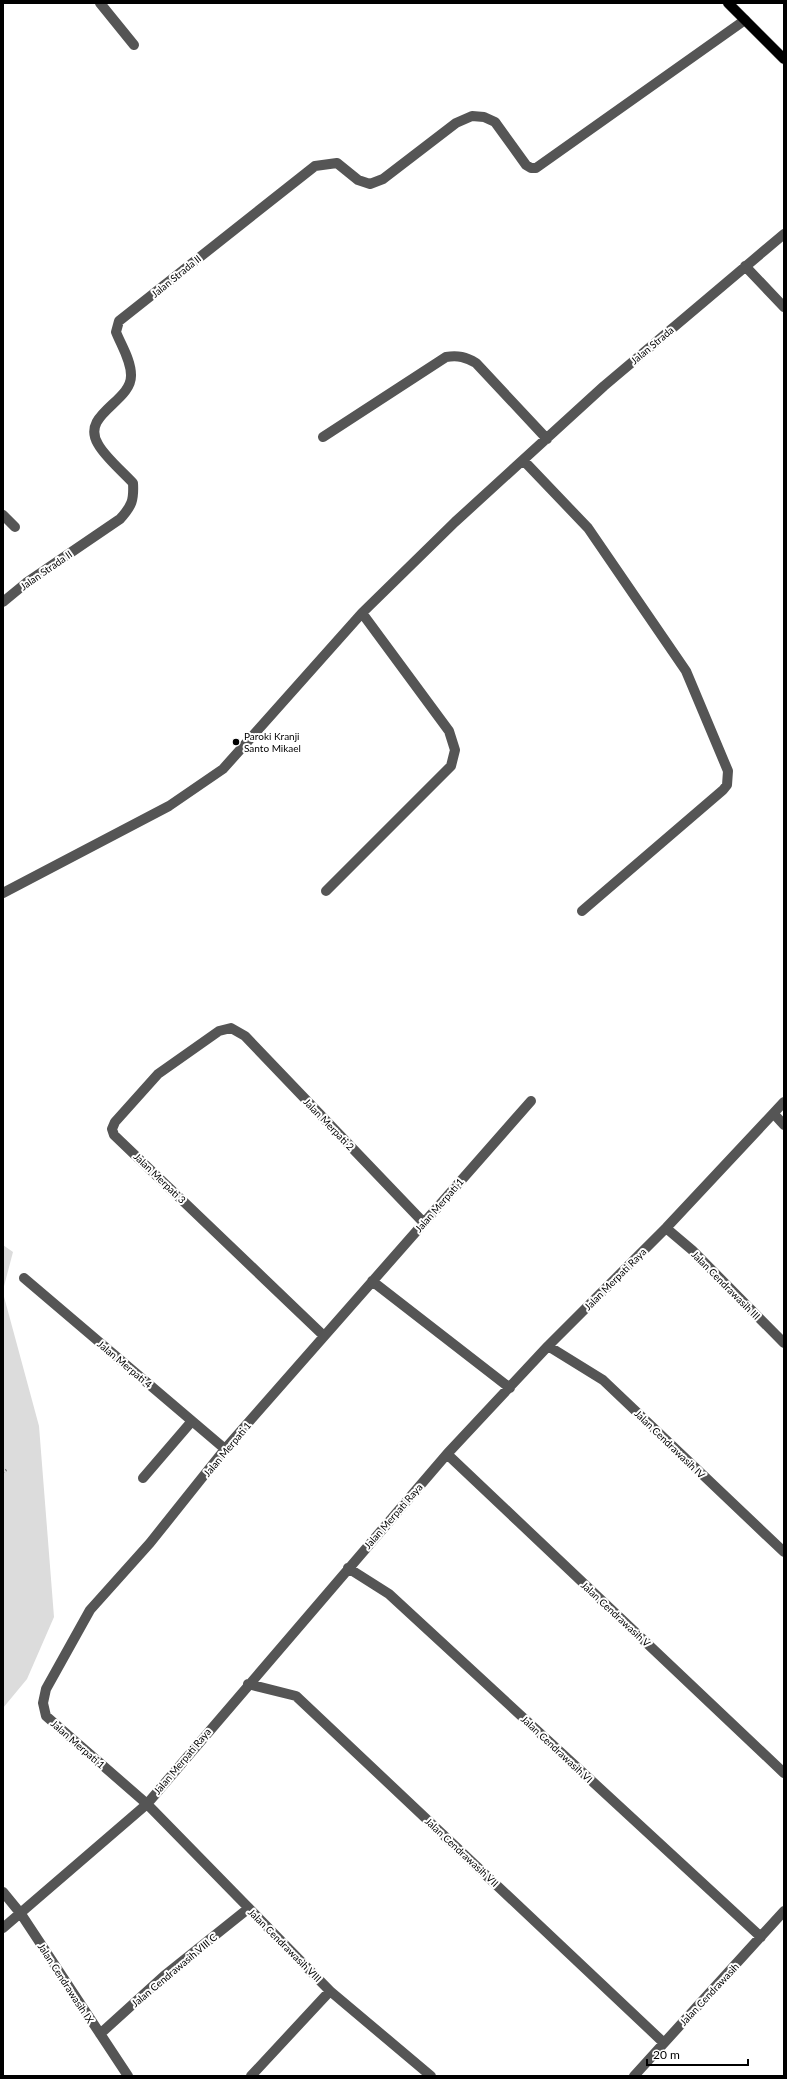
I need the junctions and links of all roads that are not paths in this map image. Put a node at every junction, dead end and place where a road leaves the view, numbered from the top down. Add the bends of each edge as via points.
1 (100, 3) edge
2 (728, 3) edge
3 (745, 20) junction
4 (134, 45) dead end
5 (784, 59) edge
6 (784, 234) edge
7 (745, 266) junction
8 (784, 307) edge
9 (322, 437) dead end
10 (547, 439) junction
11 (524, 460) junction
12 (3, 515) edge
13 (15, 527) dead end
14 (3, 602) edge
15 (362, 613) junction
16 (326, 891) dead end
17 (3, 893) edge
18 (582, 911) dead end
19 (231, 1028) joint
20 (531, 1101) dead end
21 (784, 1102) edge
22 (774, 1114) junction
23 (784, 1125) edge
24 (424, 1223) junction
25 (666, 1228) junction
26 (24, 1278) dead end
27 (372, 1281) junction
28 (324, 1336) junction
29 (784, 1343) edge
30 (548, 1346) junction
31 (510, 1388) junction
32 (192, 1420) junction
33 (225, 1449) junction
34 (447, 1454) junction
35 (143, 1478) dead end
36 (784, 1552) edge
37 (348, 1568) junction
38 (248, 1684) junction
39 (784, 1773) edge
40 (147, 1804) junction
41 (3, 1892) edge
42 (249, 1908) junction
43 (784, 1911) edge
44 (21, 1914) junction
45 (3, 1928) edge
46 (761, 1938) junction
47 (330, 1991) junction
48 (100, 2034) junction
49 (664, 2043) junction
50 (128, 2076) edge
51 (251, 2076) edge
52 (431, 2076) edge
53 (634, 2076) edge

1 - 4 street
2 - 3 main road
3 - 5 main road
3 - 14 street, Jalan Strada II via 536,168 526,165 495,122 484,117 472,116 456,123 383,179 370,184 358,180 337,163 315,166 119,321 116,332 129,362 129,386 98,418 94,433 98,445 133,483 134,496 130,509 120,519 26,583
6 - 7 street, Jalan Strada
7 - 8 street
7 - 10 street, Jalan Strada via 604,386
9 - 10 street via 446,357 453,356 476,363
10 - 11 street, Jalan Strada
11 - 15 street, Jalan Strada via 455,522
11 - 18 street via 588,528 686,671 728,771 727,785 723,790
12 - 13 street
15 - 16 street via 449,731 454,750 451,766
15 - 17 street, Jalan Strada via 223,769 169,806
19 - 24 street, Jalan Merpati 2 via 245,1036
19 - 28 street, Jalan Merpati 3 via 219,1031 158,1074 115,1122 112,1128 114,1135
20 - 24 street, Jalan Merpati 1
21 - 22 street, Jalan Merpati Raya
22 - 23 street
22 - 25 street, Jalan Merpati Raya
24 - 27 street, Jalan Merpati 1
25 - 29 street, Jalan Cendrawasih III via 692,1250
25 - 30 street, Jalan Merpati Raya
26 - 32 street, Jalan Merpati 4
27 - 28 street, Jalan Merpati 1
27 - 31 street
28 - 33 street, Jalan Merpati 1
30 - 31 street, Jalan Merpati Raya
30 - 36 street, Jalan Cendrawasih IV via 603,1380
31 - 34 street, Jalan Merpati Raya
32 - 33 street, Jalan Merpati 4
32 - 35 street
33 - 40 street, Jalan Merpati 1 via 150,1543 90,1610 46,1689 43,1703 46,1716
34 - 37 street, Jalan Merpati Raya
34 - 39 street, Jalan Cendrawasih V
37 - 38 street, Jalan Merpati Raya
37 - 46 street, Jalan Cendrawasih VI via 388,1594
38 - 40 street, Jalan Merpati Raya
38 - 49 street, Jalan Cendrawasih VII via 296,1696
40 - 42 street, Jalan Cendrawasih VIII
40 - 44 street, Jalan Merpati Raya
41 - 44 street, Jalan Cendrawasih IX
42 - 47 street, Jalan Cendrawasih VIII
42 - 48 street, Jalan Cendrawasih VIII C via 164,1976
43 - 46 street, Jalan Cendrawasih
44 - 45 street, Jalan Merpati Raya
44 - 48 street, Jalan Cendrawasih IX
46 - 49 street, Jalan Cendrawasih
47 - 51 street
47 - 52 street, Jalan Cendrawasih VIII
48 - 50 street, Jalan Cendrawasih IX
49 - 53 street, Jalan Cendrawasih

